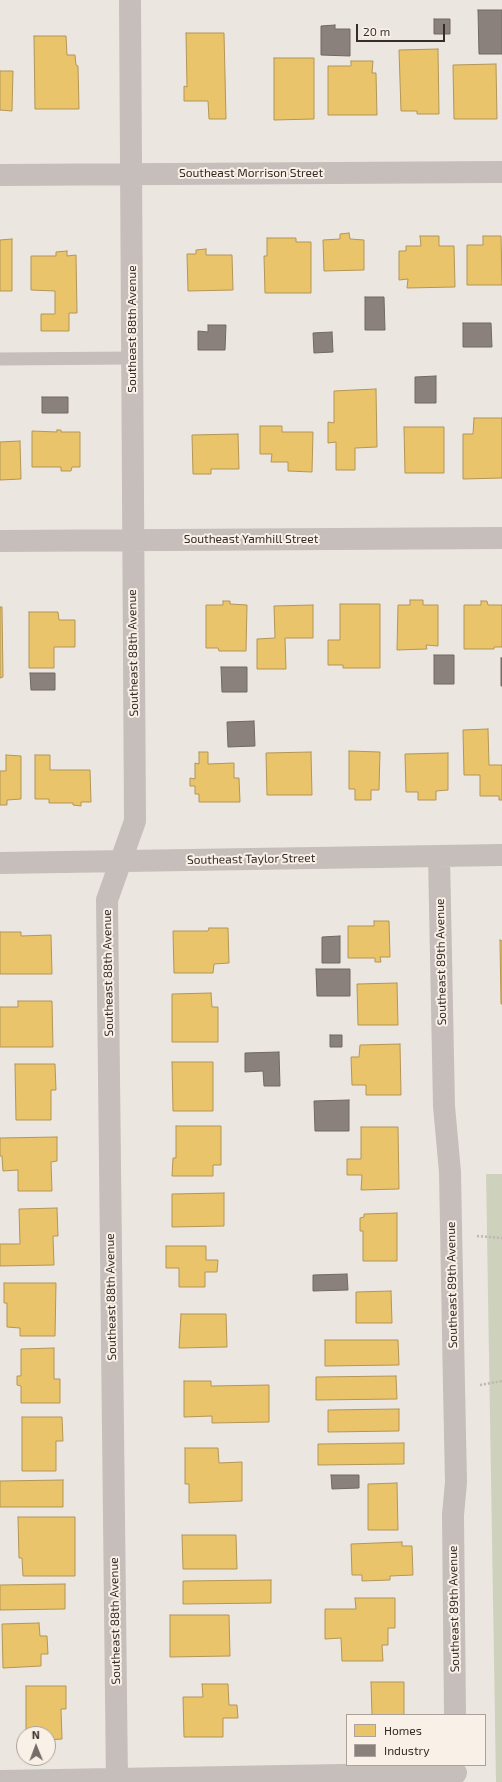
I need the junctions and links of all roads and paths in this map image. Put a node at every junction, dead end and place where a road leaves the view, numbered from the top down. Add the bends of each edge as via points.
1 (130, 0) edge
2 (502, 172) edge
3 (131, 174) junction
4 (0, 175) edge
5 (132, 358) junction
6 (0, 359) edge
7 (502, 538) edge
8 (132, 540) junction
9 (0, 541) edge
10 (502, 855) edge
11 (439, 856) junction
12 (120, 861) junction
13 (0, 863) edge
14 (455, 1714) edge
15 (456, 1773) edge
16 (117, 1781) edge
17 (0, 1782) edge

1 - 3 street, Southeast 88th Avenue
2 - 3 street, Southeast Morrison Street
3 - 4 street, Southeast Morrison Street
3 - 5 street, Southeast 88th Avenue
5 - 6 lane
5 - 8 street, Southeast 88th Avenue
7 - 8 street, Southeast Yamhill Street
8 - 9 street, Southeast Yamhill Street
8 - 12 street, Southeast 88th Avenue via 134,821
10 - 11 street, Southeast Taylor Street
11 - 12 street, Southeast Taylor Street
11 - 14 street, Southeast 89th Avenue via 444,1106 450,1172 456,1482 453,1515
12 - 13 street, Southeast Taylor Street
12 - 16 street, Southeast 88th Avenue via 107,900
15 - 16 street
16 - 17 street

